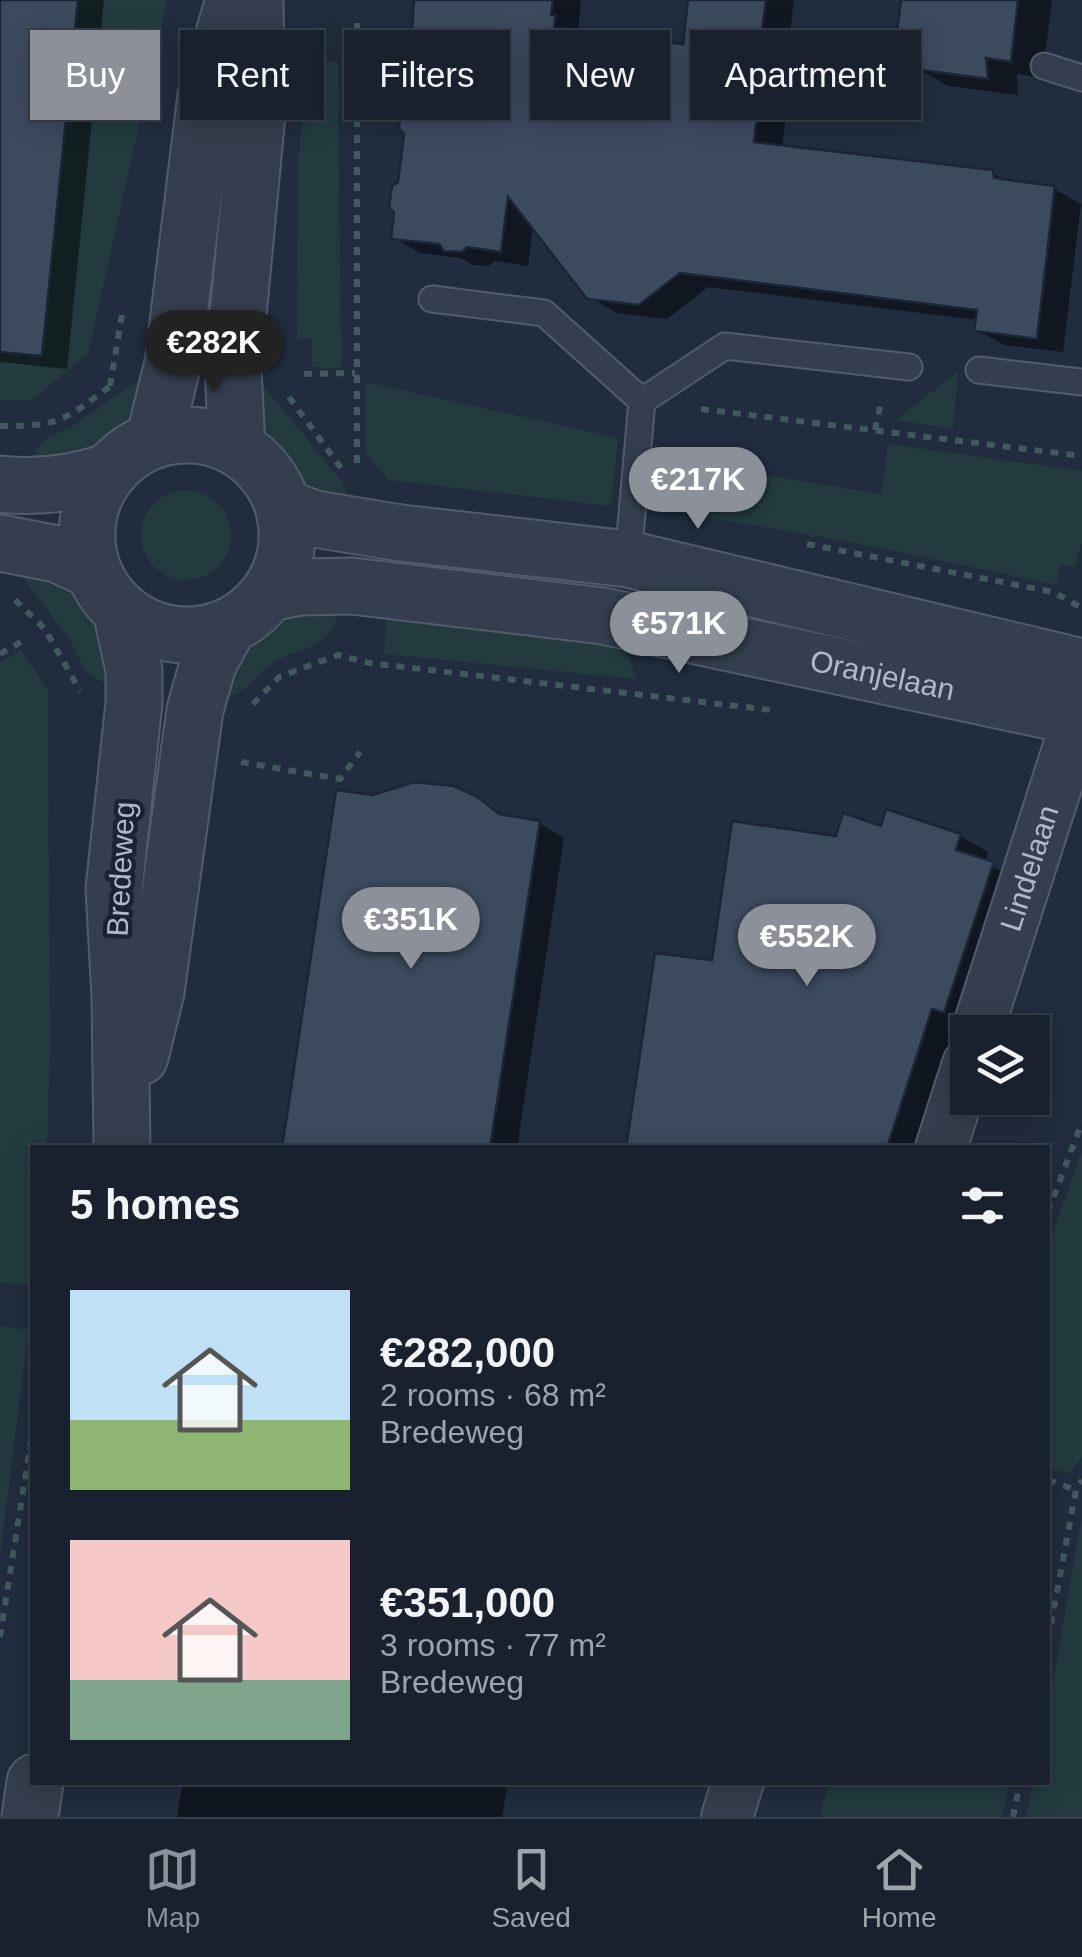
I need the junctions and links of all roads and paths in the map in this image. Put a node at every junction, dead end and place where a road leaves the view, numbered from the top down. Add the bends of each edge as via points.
1 (234, 0) edge
2 (255, 0) edge
3 (357, 21) dead end
4 (1044, 66) dead end
5 (1082, 78) edge
6 (432, 299) dead end
7 (125, 300) dead end
8 (909, 367) dead end
9 (979, 370) dead end
10 (355, 373) junction
11 (304, 374) dead end
12 (122, 379) dead end
13 (1082, 382) edge
14 (110, 387) junction
15 (286, 394) dead end
16 (642, 401) junction
17 (0, 426) edge
18 (154, 440) junction
19 (237, 448) junction
20 (1082, 456) edge
21 (357, 463) dead end
22 (108, 472) junction
23 (350, 480) dead end
24 (0, 484) edge
25 (284, 508) junction
26 (0, 543) edge
27 (804, 544) dead end
28 (628, 559) junction
29 (106, 591) junction
30 (11, 596) dead end
31 (1082, 608) edge
32 (248, 610) junction
33 (28, 638) dead end
34 (0, 654) edge
35 (97, 696) dead end
36 (248, 708) dead end
37 (790, 712) dead end
38 (1078, 713) edge
39 (360, 752) dead end
40 (240, 762) dead end
41 (983, 1015) edge
42 (952, 1115) edge
43 (1082, 1122) edge
44 (122, 1138) edge
45 (942, 1145) edge
46 (1050, 1207) edge
47 (30, 1447) edge
48 (1082, 1480) edge
49 (1050, 1481) edge
50 (1076, 1490) junction
51 (1050, 1629) edge
52 (0, 1636) edge
53 (35, 1785) edge
54 (737, 1785) edge
55 (1019, 1785) edge
56 (30, 1817) edge
57 (727, 1817) edge
58 (1013, 1817) edge

1 - 18 street via 206,95 173,363
2 - 19 street via 257,114 233,369
3 - 10 path
4 - 5 lane
6 - 16 lane via 544,312
7 - 14 path
8 - 16 lane via 725,346
9 - 13 lane
10 - 11 path
10 - 21 path
12 - 14 path
14 - 17 path via 55,424
15 - 23 path
16 - 20 path
16 - 28 lane
18 - 19 street via 196,435
18 - 22 street
19 - 25 street via 274,484
22 - 24 street via 38,487
22 - 29 street via 95,494 86,544
25 - 28 street, Oranjelaan via 315,520 401,533
25 - 32 street via 282,568
26 - 29 street via 57,554
27 - 31 path via 1054,592
28 - 38 street, Oranjelaan
29 - 32 street via 154,630 172,634 210,632
29 - 44 street, Bredeweg via 134,670 114,889
30 - 35 path via 44,629 80,693
32 - 38 street, Oranjelaan via 300,587 352,586 603,616
32 - 44 street, Bredeweg via 208,664 196,710 156,992
33 - 34 path
36 - 37 path via 279,676 338,655
38 - 41 street, Lindelaan
39 - 40 path via 340,779
42 - 45 street
43 - 46 path
47 - 52 path
48 - 50 path
49 - 50 path
50 - 51 path
53 - 56 street
54 - 57 street
55 - 58 path

